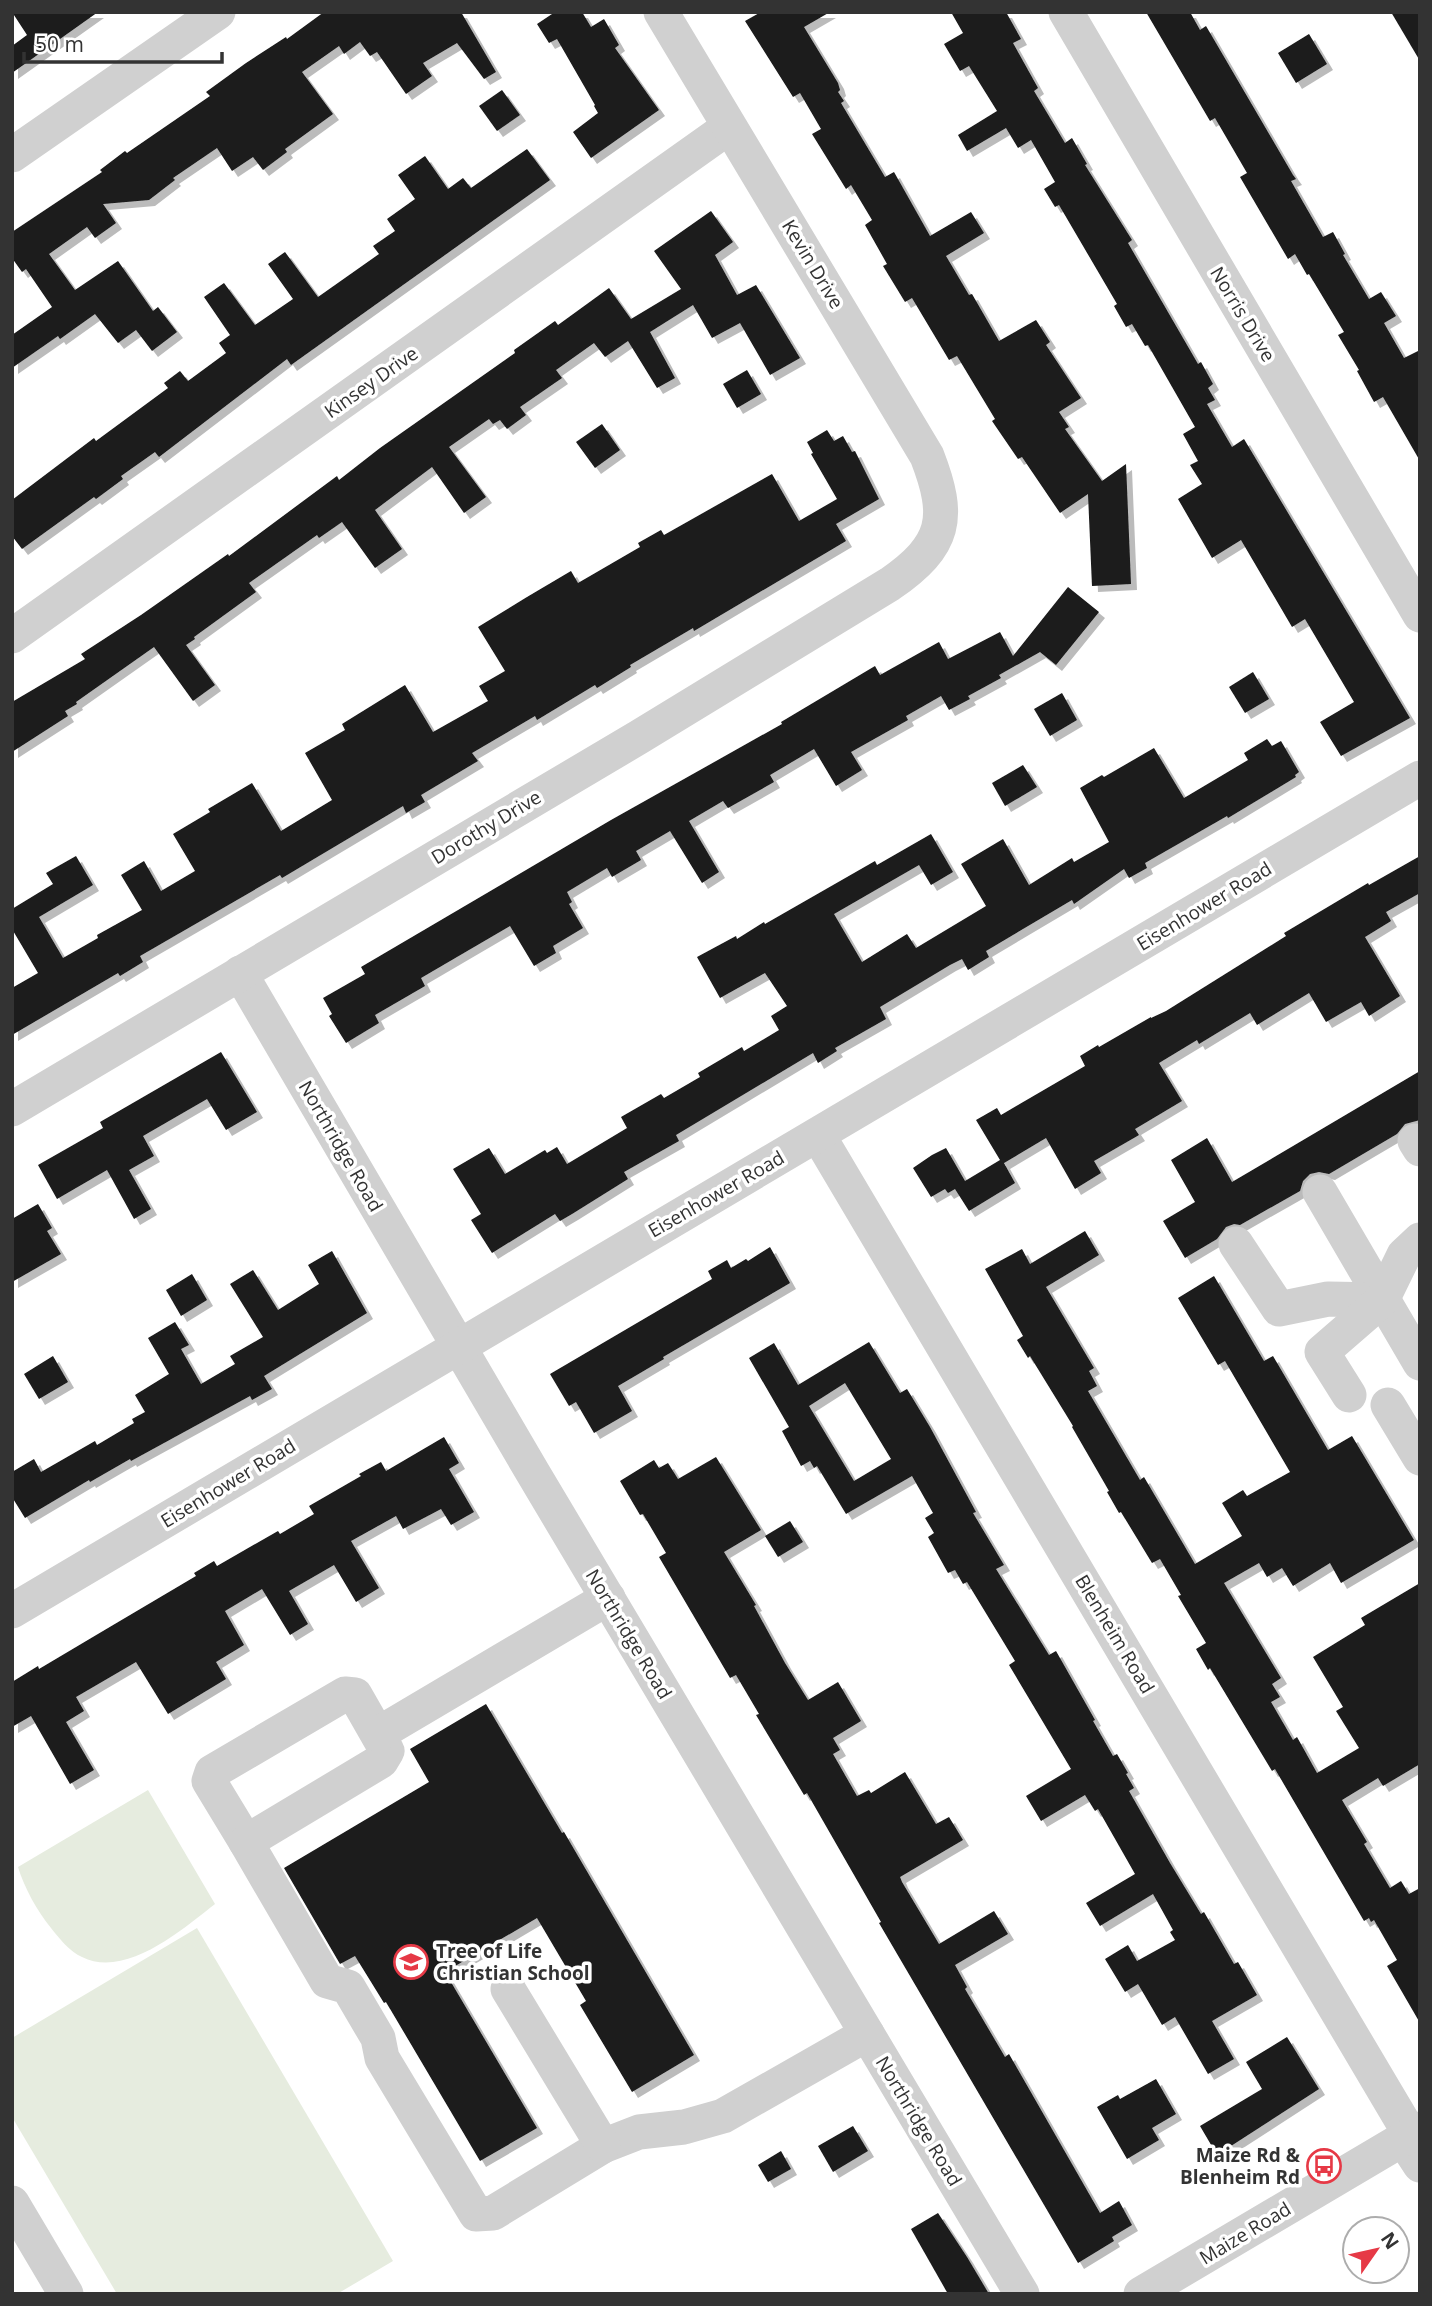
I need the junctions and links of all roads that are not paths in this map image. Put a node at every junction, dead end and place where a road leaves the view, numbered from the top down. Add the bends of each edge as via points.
1 (218, 12) edge
2 (661, 12) edge
3 (1066, 12) edge
4 (729, 127) junction
5 (12, 155) edge
6 (941, 524) joint
7 (1420, 615) edge
8 (12, 636) edge
9 (1420, 778) edge
10 (240, 973) junction
11 (12, 1109) edge
12 (818, 1135) junction
13 (1320, 1192) dead end
14 (1420, 1240) edge
15 (1236, 1244) dead end
16 (1382, 1300) junction
17 (459, 1345) junction
18 (1416, 1349) edge
19 (1349, 1395) dead end
20 (1388, 1405) dead end
21 (1420, 1458) edge
22 (608, 1598) junction
23 (12, 1611) edge
24 (378, 1734) junction
25 (246, 1842) junction
26 (508, 1989) dead end
27 (867, 2034) junction
28 (1413, 2142) edge
29 (603, 2146) junction
30 (12, 2203) edge
31 (66, 2294) edge
32 (1022, 2294) edge
33 (1141, 2294) edge

1 - 5 street
2 - 4 street, Kevin Drive
3 - 7 street, Norris Drive
4 - 6 street, Kevin Drive via 928,456 939,485
4 - 8 street, Kinsey Drive
6 - 10 street, Dorothy Drive via 931,549 890,584
9 - 12 street, Eisenhower Road
10 - 11 street, Dorothy Drive
10 - 17 street, Northridge Road
12 - 17 street, Eisenhower Road
12 - 28 street, Blenheim Road
13 - 16 street
14 - 16 street via 1404,1255
15 - 16 street via 1279,1309 1328,1299
16 - 18 street
16 - 19 street via 1322,1352
17 - 22 street, Northridge Road
17 - 23 street, Eisenhower Road
20 - 21 street
22 - 24 street
22 - 27 street, Northridge Road
24 - 25 street via 387,1751 381,1761
24 - 25 street via 355,1695 345,1694 212,1772 209,1781
25 - 29 street via 327,1981 348,1987 378,2038 382,2058 476,2214 493,2213
26 - 29 street
27 - 29 street via 723,2116 684,2127 639,2132
27 - 32 street, Northridge Road
28 - 33 street, Maize Road
30 - 31 street

